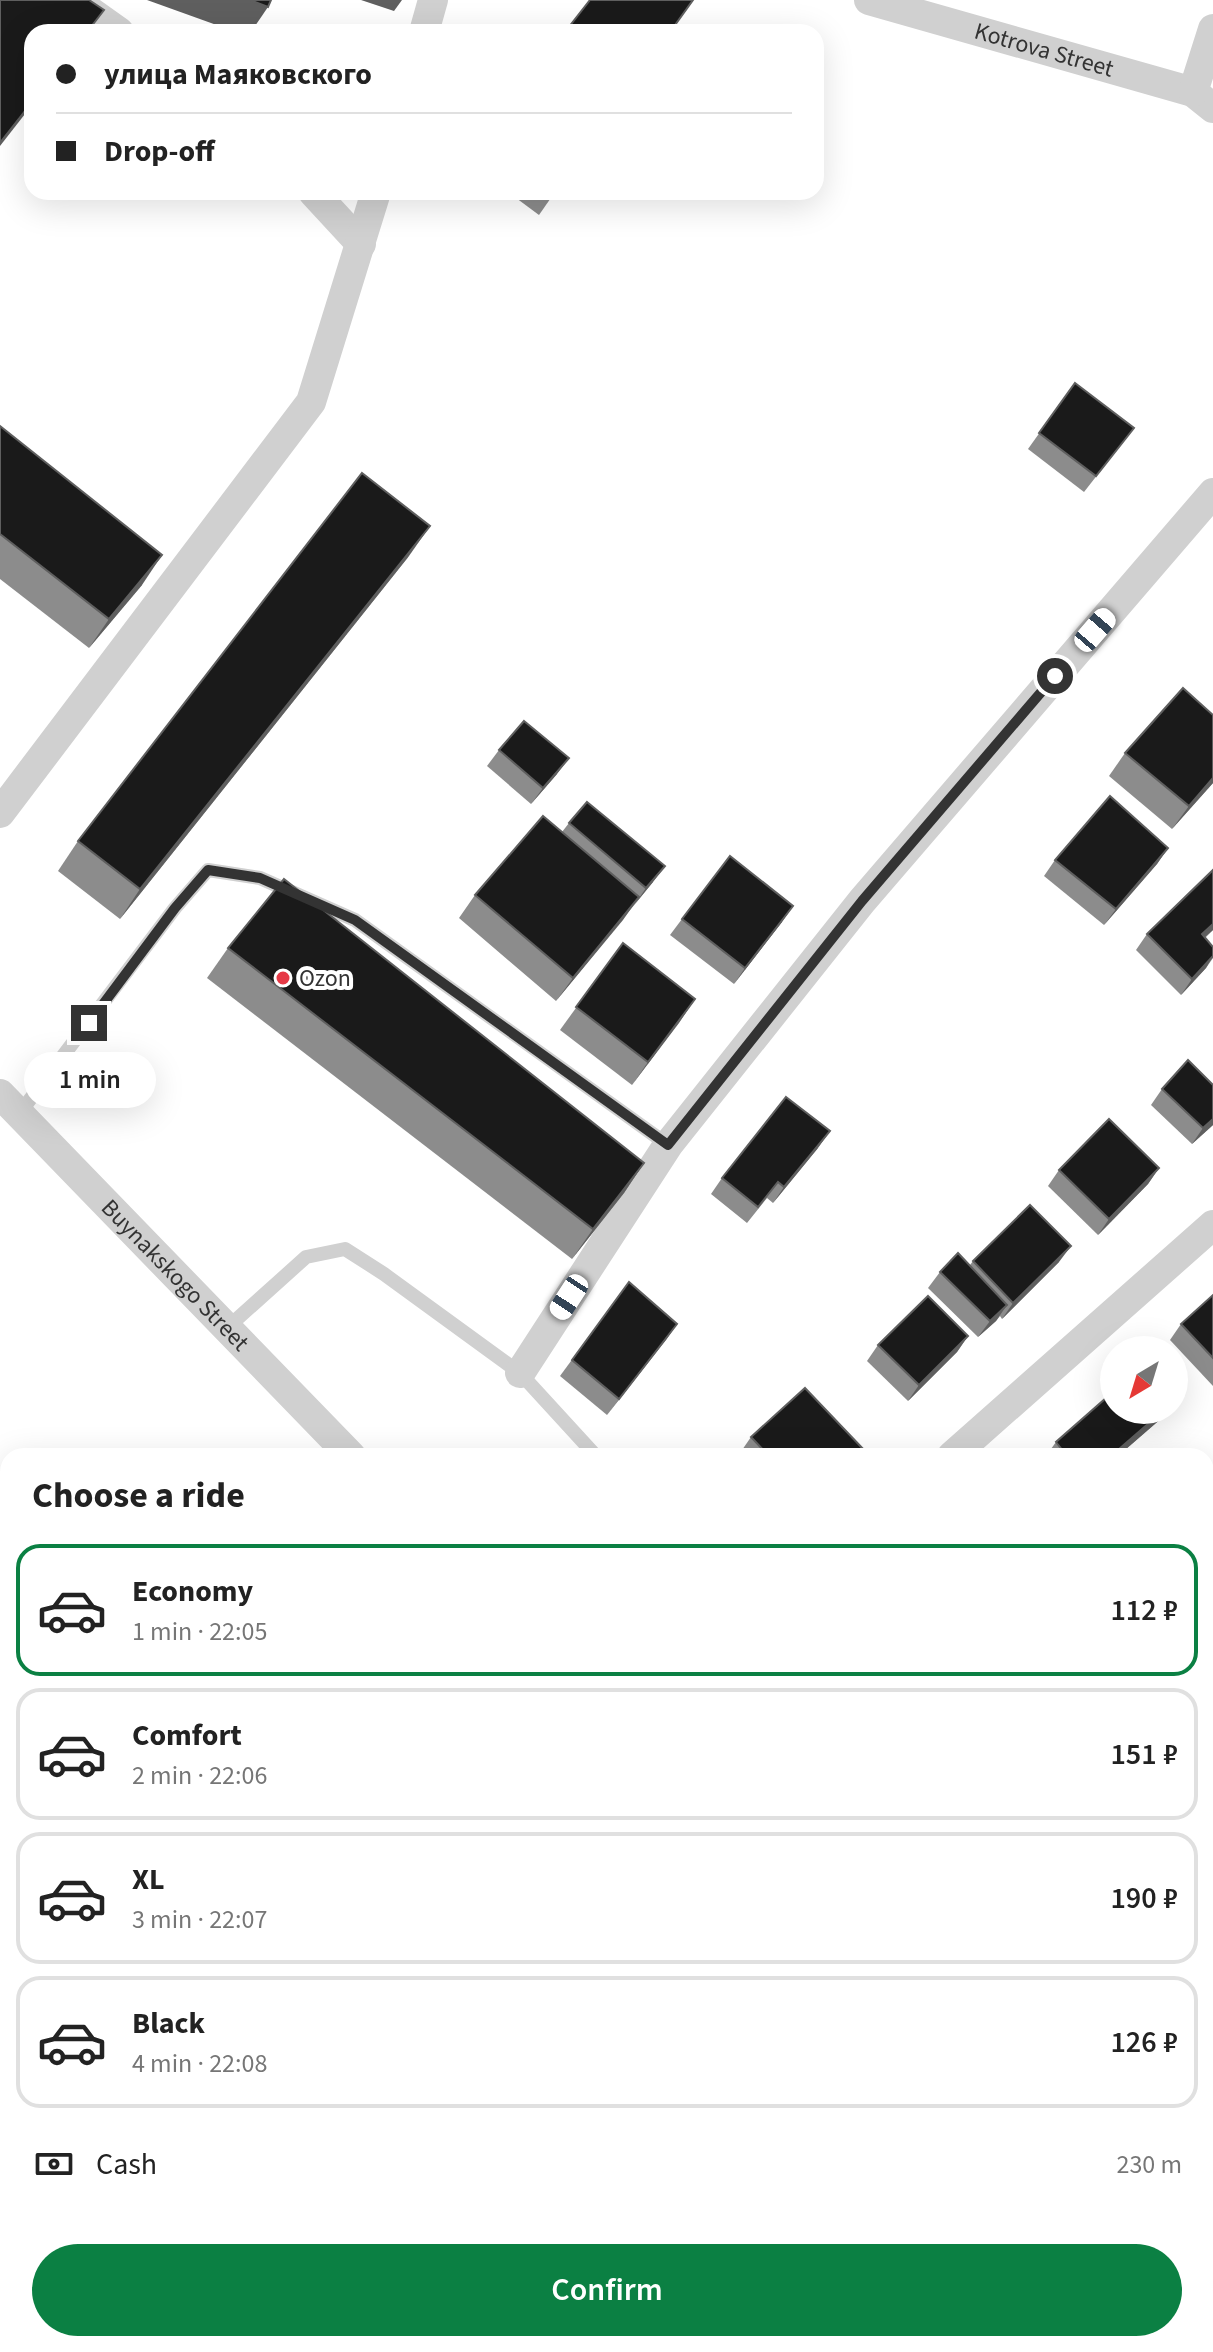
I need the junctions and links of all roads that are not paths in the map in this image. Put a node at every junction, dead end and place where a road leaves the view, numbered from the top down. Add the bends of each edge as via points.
1 (74, 0) edge
2 (433, 0) edge
3 (869, 0) edge
4 (108, 24) edge
5 (426, 24) edge
6 (1213, 29) edge
7 (1203, 100) edge
8 (320, 200) edge
9 (374, 200) edge
10 (361, 244) junction
11 (1213, 493) edge
12 (0, 813) edge
13 (10, 1104) edge
14 (668, 1145) junction
15 (1213, 1225) edge
16 (227, 1328) junction
17 (520, 1373) junction
18 (343, 1448) edge
19 (589, 1448) edge
20 (961, 1448) edge

1 - 4 street
2 - 5 street
3 - 7 street, Kotrova Street
6 - 7 street
8 - 10 street
9 - 10 street
10 - 12 street via 311,402
11 - 14 street via 862,901
13 - 14 lane via 208,870 260,878 355,920
13 - 16 street, Buynakskogo Street
14 - 17 street
15 - 20 street
16 - 17 lane via 306,1257 345,1249
16 - 18 street, Buynakskogo Street
17 - 19 lane

